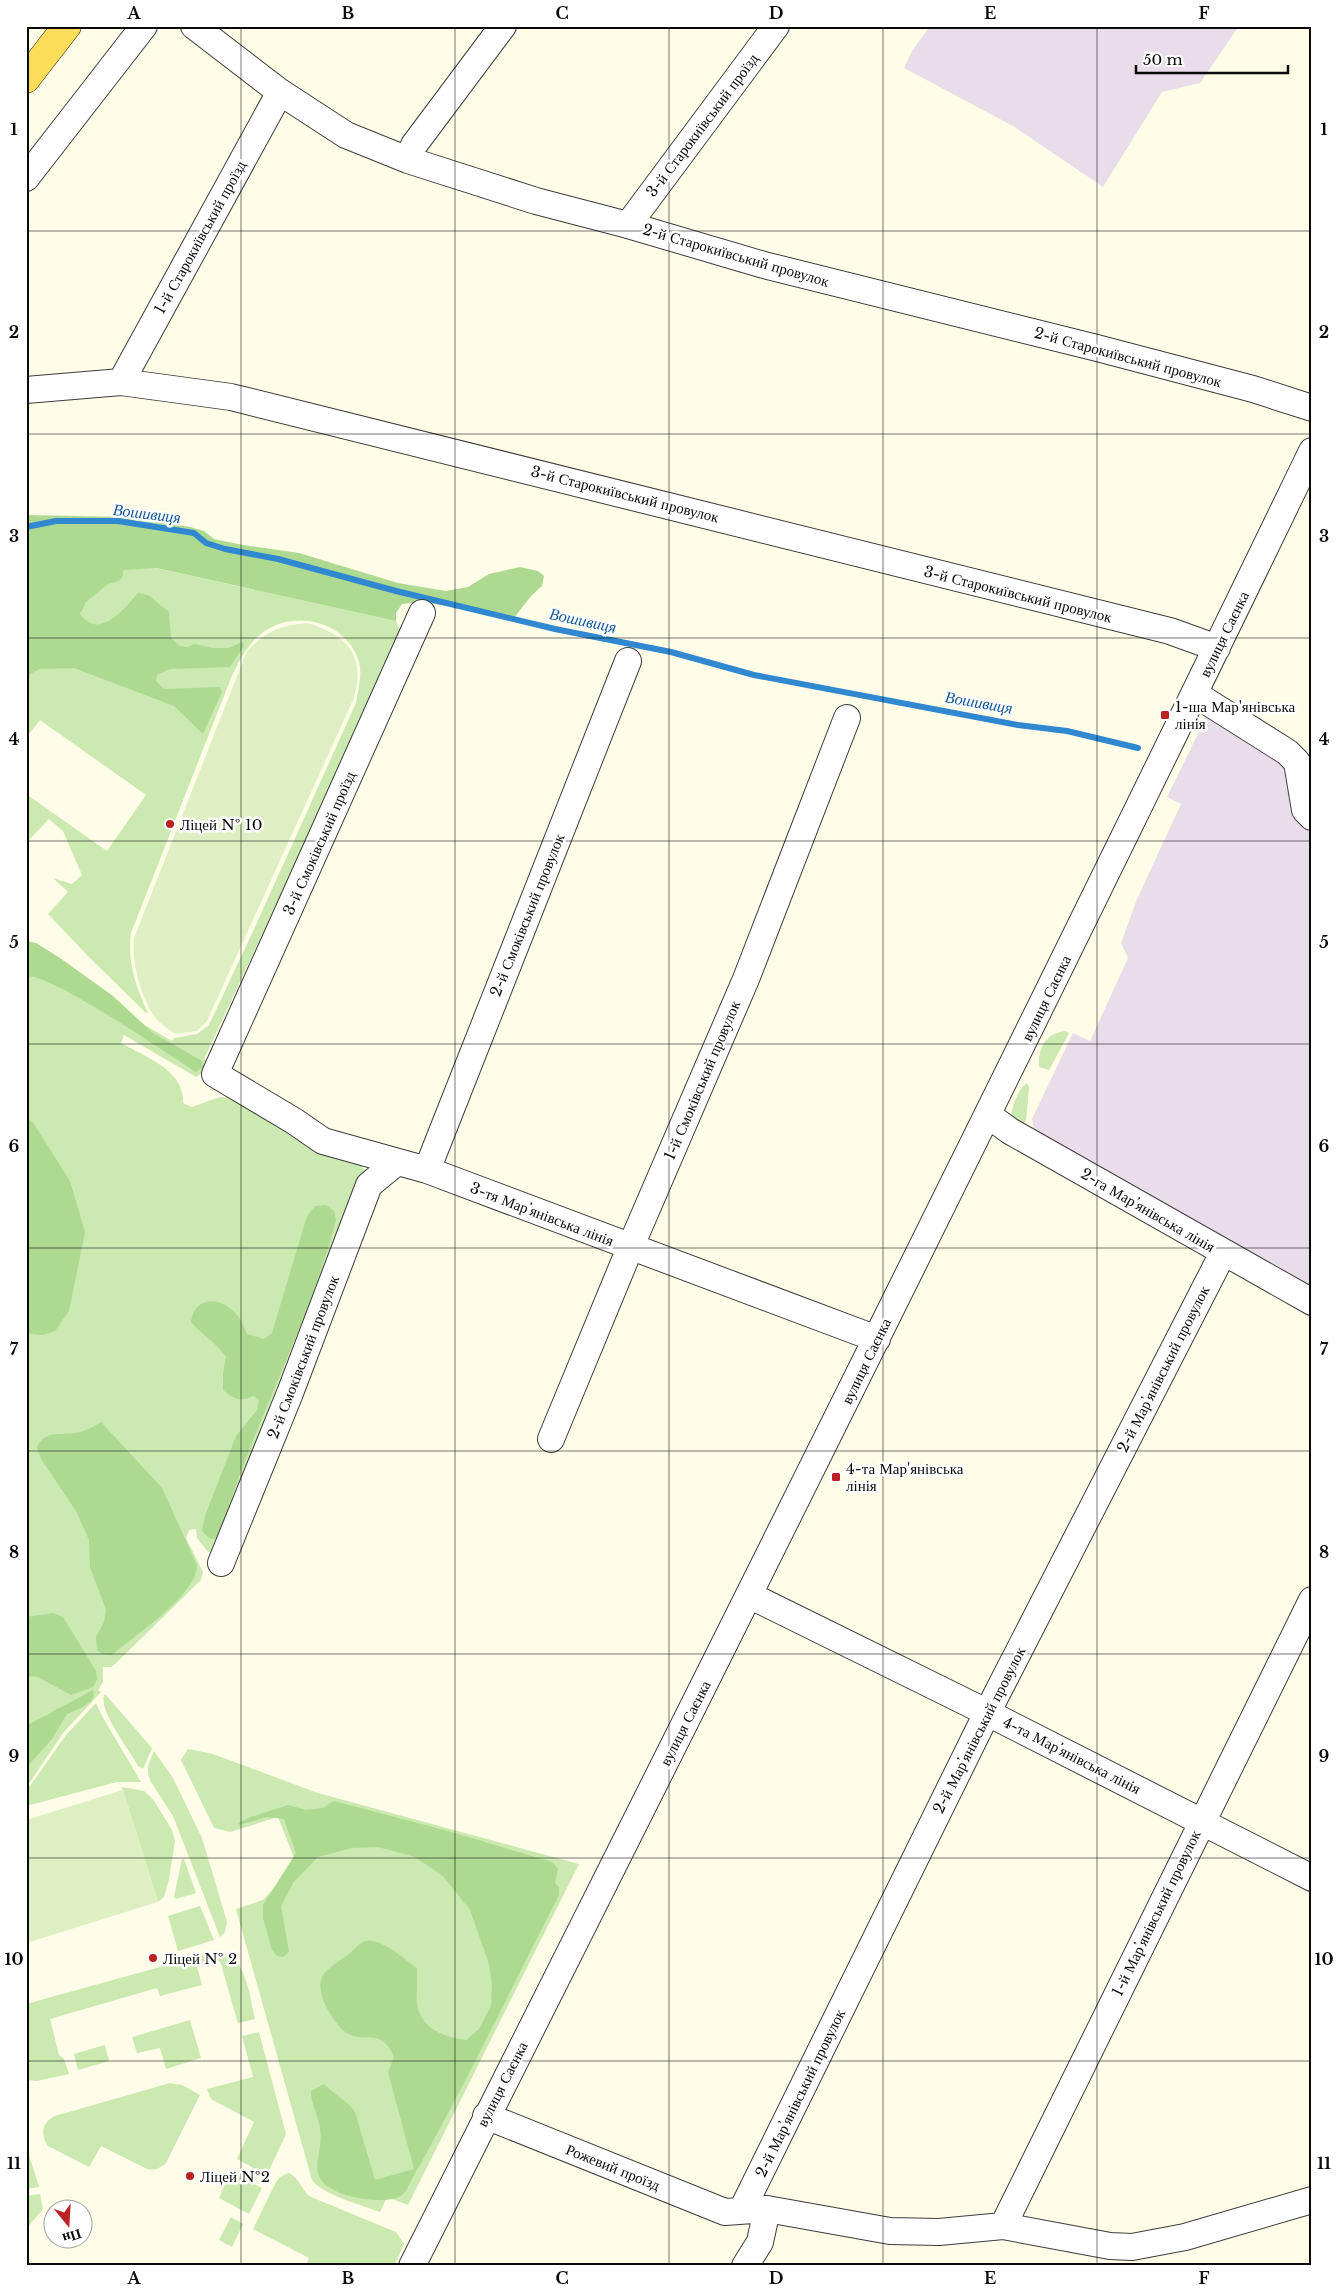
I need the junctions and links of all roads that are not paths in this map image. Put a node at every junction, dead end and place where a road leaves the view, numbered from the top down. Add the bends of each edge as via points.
1 (67, 26) edge
2 (144, 26) edge
3 (194, 26) edge
4 (503, 26) edge
5 (776, 26) edge
6 (26, 78) edge
7 (280, 92) junction
8 (408, 160) junction
9 (26, 178) edge
10 (628, 224) junction
11 (121, 382) junction
12 (26, 390) edge
13 (1312, 408) edge
14 (1312, 451) edge
15 (422, 613) dead end
16 (1217, 648) junction
17 (628, 661) dead end
18 (1194, 694) junction
19 (847, 718) dead end
20 (1312, 817) edge
21 (215, 1074) joint
22 (988, 1114) junction
23 (397, 1162) junction
24 (427, 1170) junction
25 (630, 1248) junction
26 (1223, 1253) junction
27 (1312, 1302) edge
28 (877, 1339) junction
29 (551, 1439) dead end
30 (221, 1563) dead end
31 (749, 1595) junction
32 (1312, 1600) edge
33 (987, 1713) junction
34 (1201, 1820) junction
35 (1312, 1878) edge
36 (486, 2116) junction
37 (1312, 2200) edge
38 (754, 2209) junction
39 (1003, 2226) junction
40 (412, 2266) edge
41 (745, 2266) edge

1 - 6 main road
2 - 9 street
3 - 7 street, 2-й Старокиївський провулок
4 - 8 street via 414,145
5 - 10 street, 3-й Старокиївський проїзд
7 - 8 street, 2-й Старокиївський провулок via 346,136
7 - 11 street, 1-й Старокиївський проїзд
8 - 10 street, 2-й Старокиївський провулок via 536,201
10 - 13 street, 2-й Старокиївський провулок via 764,265 1097,348
11 - 12 street, 3-й Старокиївський провулок
11 - 16 street, 3-й Старокиївський провулок via 231,397 1170,631
14 - 16 street, вулиця Саєнка
15 - 21 street, 3-й Смоківський проїзд
16 - 18 street, вулиця Саєнка
17 - 24 street, 2-й Смоківський провулок
18 - 20 street via 1287,752 1297,762 1305,810
18 - 22 street, вулиця Саєнка
19 - 25 street, 1-й Смоківський провулок via 746,978
21 - 23 street, 3-тя Марʼянівська лінія via 323,1141
22 - 26 street, 2-га Марʼянівська лінія via 1010,1131
22 - 28 street, вулиця Саєнка
23 - 24 street, 3-тя Марʼянівська лінія
23 - 30 street, 2-й Смоківський провулок via 366,1191 290,1393
24 - 25 street, 3-тя Марʼянівська лінія
25 - 28 street, 3-тя Марʼянівська лінія
25 - 29 street, 1-й Смоківський провулок
26 - 27 street, 2-га Марʼянівська лінія
26 - 33 street, 2-й Марʼянівський провулок
28 - 31 street, вулиця Саєнка
31 - 33 street, 4-та Марʼянівська лінія
31 - 36 street, вулиця Саєнка
32 - 34 street, 1-й Марʼянівський провулок
33 - 34 street, 4-та Марʼянівська лінія
33 - 38 street, 2-й Марʼянівський провулок
34 - 35 street, 4-та Марʼянівська лінія
34 - 39 street, 1-й Марʼянівський провулок
36 - 38 street, Рожевий проїзд via 725,2212
36 - 40 street, вулиця Саєнка
37 - 39 street, Рожевий проїзд via 1185,2236 1132,2247 1110,2246
38 - 39 street, Рожевий проїзд via 890,2231 939,2232
38 - 41 street, 2-й Марʼянівський провулок via 760,2242

